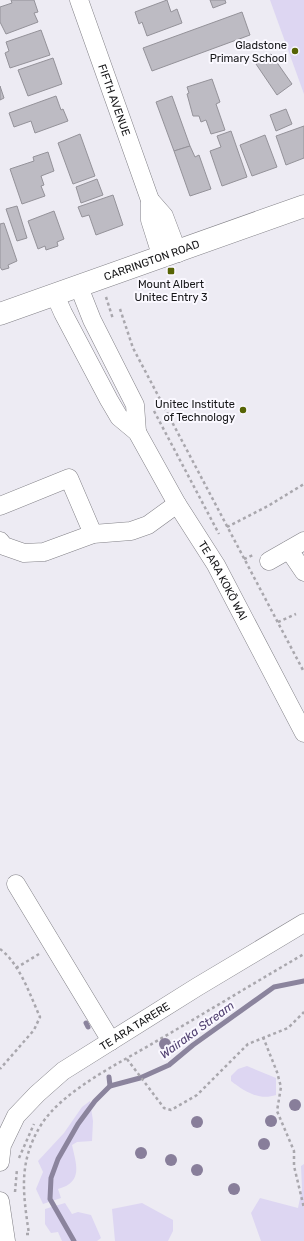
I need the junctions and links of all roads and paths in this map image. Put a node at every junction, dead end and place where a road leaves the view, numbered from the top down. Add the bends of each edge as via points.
1 (79, 0) edge
2 (304, 206) edge
3 (170, 255) junction
4 (101, 280) junction
5 (80, 287) junction
6 (55, 295) junction
7 (120, 309) dead end
8 (0, 314) edge
9 (114, 324) dead end
10 (152, 408) dead end
11 (137, 432) junction
12 (304, 484) edge
13 (178, 504) junction
14 (0, 506) edge
15 (227, 528) junction
16 (93, 534) junction
17 (222, 539) dead end
18 (0, 541) edge
19 (296, 546) edge
20 (269, 561) dead end
21 (304, 572) edge
22 (296, 614) dead end
23 (278, 622) junction
24 (304, 672) edge
25 (304, 733) edge
26 (16, 884) dead end
27 (304, 923) edge
28 (53, 945) junction
29 (0, 949) edge
30 (304, 954) edge
31 (16, 968) junction
32 (304, 1012) edge
33 (263, 1037) junction
34 (111, 1041) junction
35 (127, 1059) junction
36 (0, 1069) edge
37 (35, 1122) dead end
38 (18, 1161) dead end
39 (0, 1162) edge
40 (17, 1166) dead end
41 (8, 1198) edge
42 (304, 1208) edge
43 (18, 1237) edge
44 (25, 1239) dead end

1 - 3 street, FIFTH AVENUE via 150,200 150,220
2 - 3 main road, CARRINGTON ROAD
3 - 4 main road, CARRINGTON ROAD
4 - 5 main road, CARRINGTON ROAD
4 - 9 path
5 - 6 main road, CARRINGTON ROAD
5 - 11 street, TE ARA KOKŌ WAI via 92,320 135,405
6 - 8 main road, CARRINGTON ROAD
6 - 11 street, TE ARA KOKŌ WAI via 119,417
7 - 15 path via 133,348
10 - 17 path
11 - 13 street, TE ARA KOKŌ WAI
12 - 15 path
13 - 16 street via 148,525 131,531
13 - 25 street, TE ARA KOKŌ WAI via 216,565
14 - 16 street via 69,478
15 - 23 path
16 - 18 street via 44,552 24,554 4,546
19 - 20 street
19 - 21 street
22 - 23 path
23 - 24 path
26 - 28 street
27 - 34 street, TE ARA TARERE
28 - 31 path
28 - 34 street
29 - 31 path
30 - 35 path
31 - 36 path via 40,1017 34,1030
32 - 33 path via 288,1028
33 - 35 path via 248,1044 197,1095 171,1110 164,1108
33 - 42 path via 281,1087 277,1111 294,1151 294,1166
34 - 39 street, TE ARA TARERE via 63,1071 16,1116 2,1145
35 - 43 path via 59,1103 41,1126 25,1162 23,1194 29,1234
37 - 38 path
40 - 41 path
41 - 43 street
43 - 44 path

